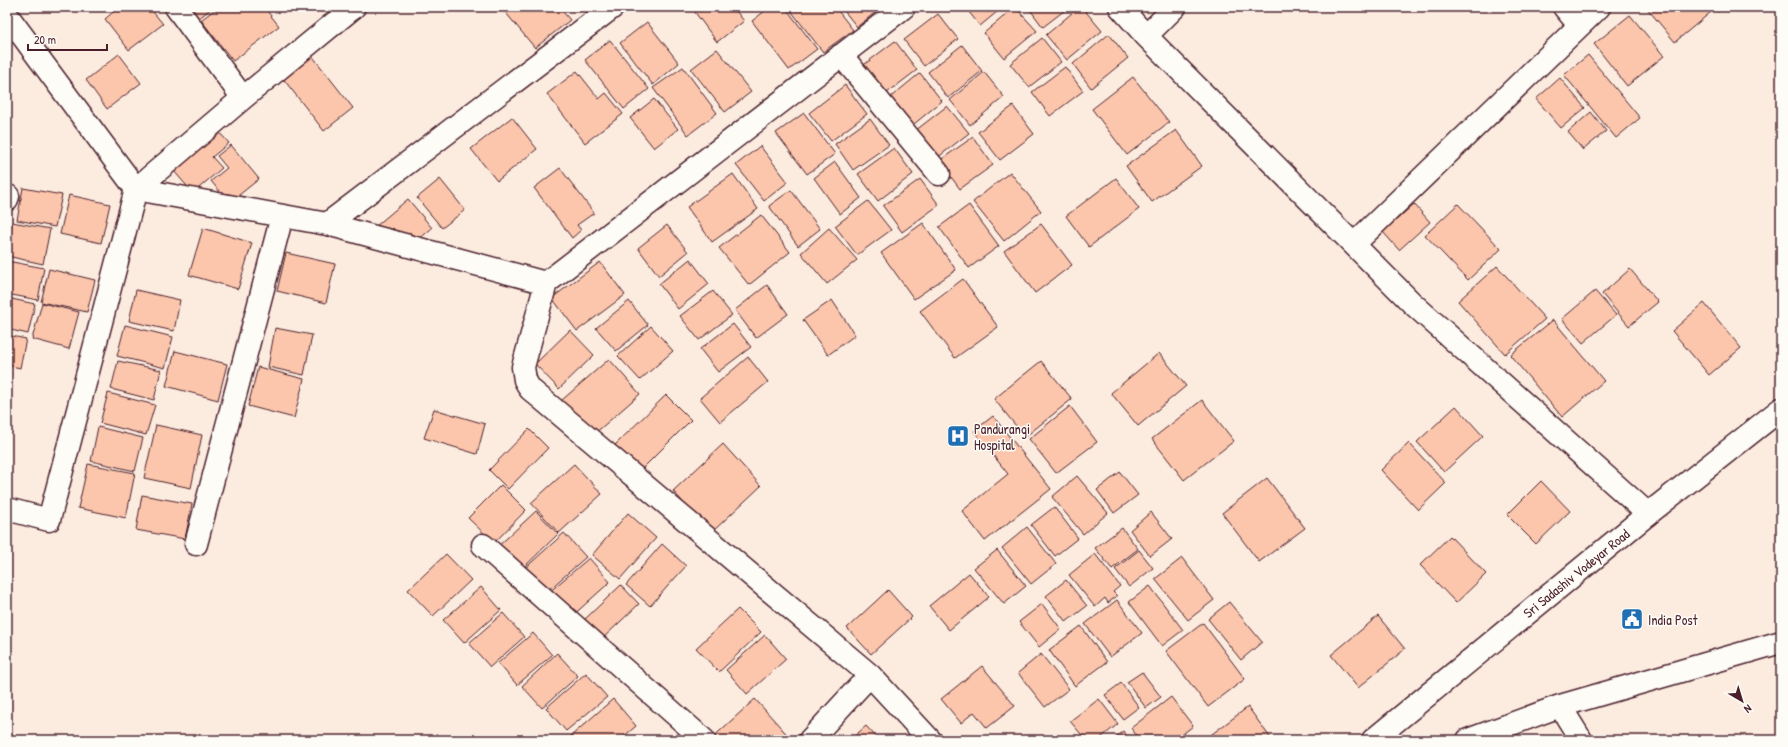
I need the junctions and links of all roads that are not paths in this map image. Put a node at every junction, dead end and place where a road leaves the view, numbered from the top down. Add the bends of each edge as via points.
1 (176, 7) edge
2 (354, 7) edge
3 (613, 7) edge
4 (904, 7) edge
5 (1120, 7) edge
6 (1175, 7) edge
7 (1564, 7) edge
8 (1599, 7) edge
9 (7, 15) edge
10 (1579, 25) junction
11 (1146, 36) junction
12 (841, 55) junction
13 (242, 98) junction
14 (939, 174) dead end
15 (136, 189) junction
16 (282, 216) junction
17 (326, 224) junction
18 (1354, 244) junction
19 (546, 283) junction
20 (1781, 409) edge
21 (7, 508) edge
22 (1648, 514) junction
23 (196, 544) dead end
24 (483, 545) dead end
25 (1781, 642) edge
26 (870, 675) junction
27 (1560, 706) junction
28 (704, 740) edge
29 (810, 740) edge
30 (930, 740) edge
31 (1373, 740) edge
32 (1468, 740) edge
33 (1581, 740) edge

1 - 13 street
2 - 13 street
3 - 17 street
4 - 12 street
5 - 11 street
6 - 11 street
7 - 10 street
8 - 10 street
9 - 15 street
10 - 18 street
11 - 18 street
12 - 14 street
12 - 19 street
13 - 15 street
15 - 16 street
15 - 21 street via 49,520
16 - 17 street
16 - 23 street
17 - 19 street
18 - 22 street via 1412,303
19 - 26 street via 523,367 530,390
20 - 22 street, Sri Sadashiv Vodeyar Road
22 - 31 street, Sri Sadashiv Vodeyar Road
24 - 28 street
25 - 27 street
26 - 29 street
26 - 30 street
27 - 32 street
27 - 33 street

